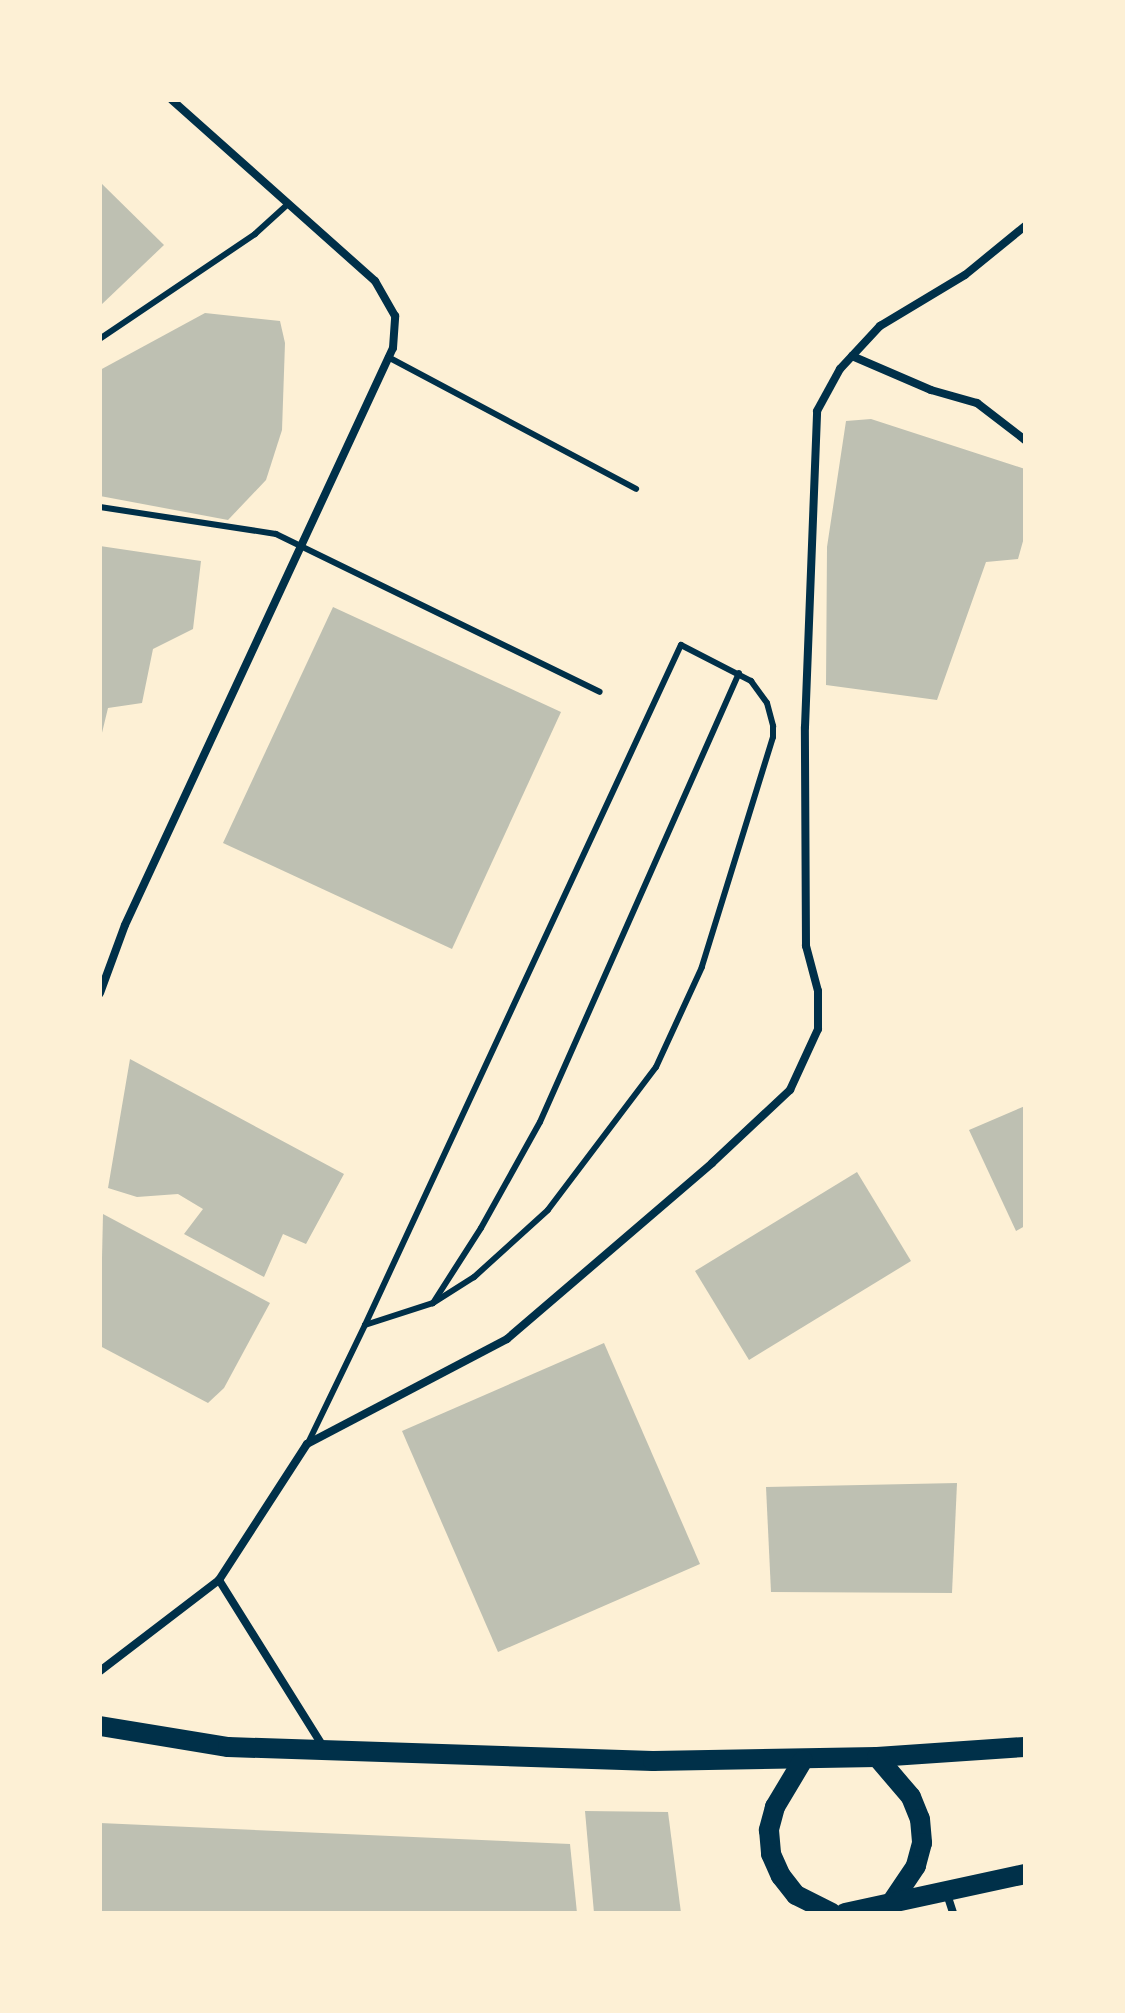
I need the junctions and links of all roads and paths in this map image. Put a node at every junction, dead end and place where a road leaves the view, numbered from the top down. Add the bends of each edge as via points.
1 (172, 100) edge
2 (288, 204) junction
3 (1025, 226) edge
4 (101, 338) edge
5 (852, 356) junction
6 (388, 357) junction
7 (1025, 440) edge
8 (636, 489) dead end
9 (100, 507) edge
10 (302, 544) junction
11 (739, 673) junction
12 (600, 692) dead end
13 (100, 993) edge
14 (433, 1303) junction
15 (365, 1325) junction
16 (307, 1444) junction
17 (219, 1580) junction
18 (100, 1671) edge
19 (100, 1726) edge
20 (1025, 1747) edge
21 (327, 1752) junction
22 (877, 1757) junction
23 (803, 1760) junction
24 (1025, 1874) edge
25 (946, 1890) junction
26 (891, 1903) junction
27 (832, 1913) edge
28 (845, 1913) edge
29 (953, 1913) edge

1 - 2 street
2 - 4 lane via 255,234
2 - 6 street via 375,281 395,316
3 - 5 street via 965,275 880,326
5 - 7 street via 931,390 977,403
5 - 16 street via 817,411 805,727 806,946 818,991 818,1029 790,1090 507,1339
6 - 8 lane
6 - 10 street
9 - 10 lane via 276,534
10 - 12 lane
10 - 13 street via 125,925
11 - 14 lane via 540,1122
11 - 14 lane via 767,703 773,737 702,967 656,1067 548,1210 474,1277
11 - 15 lane via 681,645
14 - 15 lane
15 - 16 lane
16 - 17 street
17 - 18 street
17 - 21 street
19 - 21 main road via 228,1747
20 - 22 main road
21 - 23 main road
22 - 23 main road
22 - 26 main road via 911,1797 920,1819 922,1843 916,1866
23 - 27 main road via 775,1807 769,1830 771,1854 796,1895
24 - 25 main road
25 - 26 main road
25 - 29 street
26 - 28 main road

